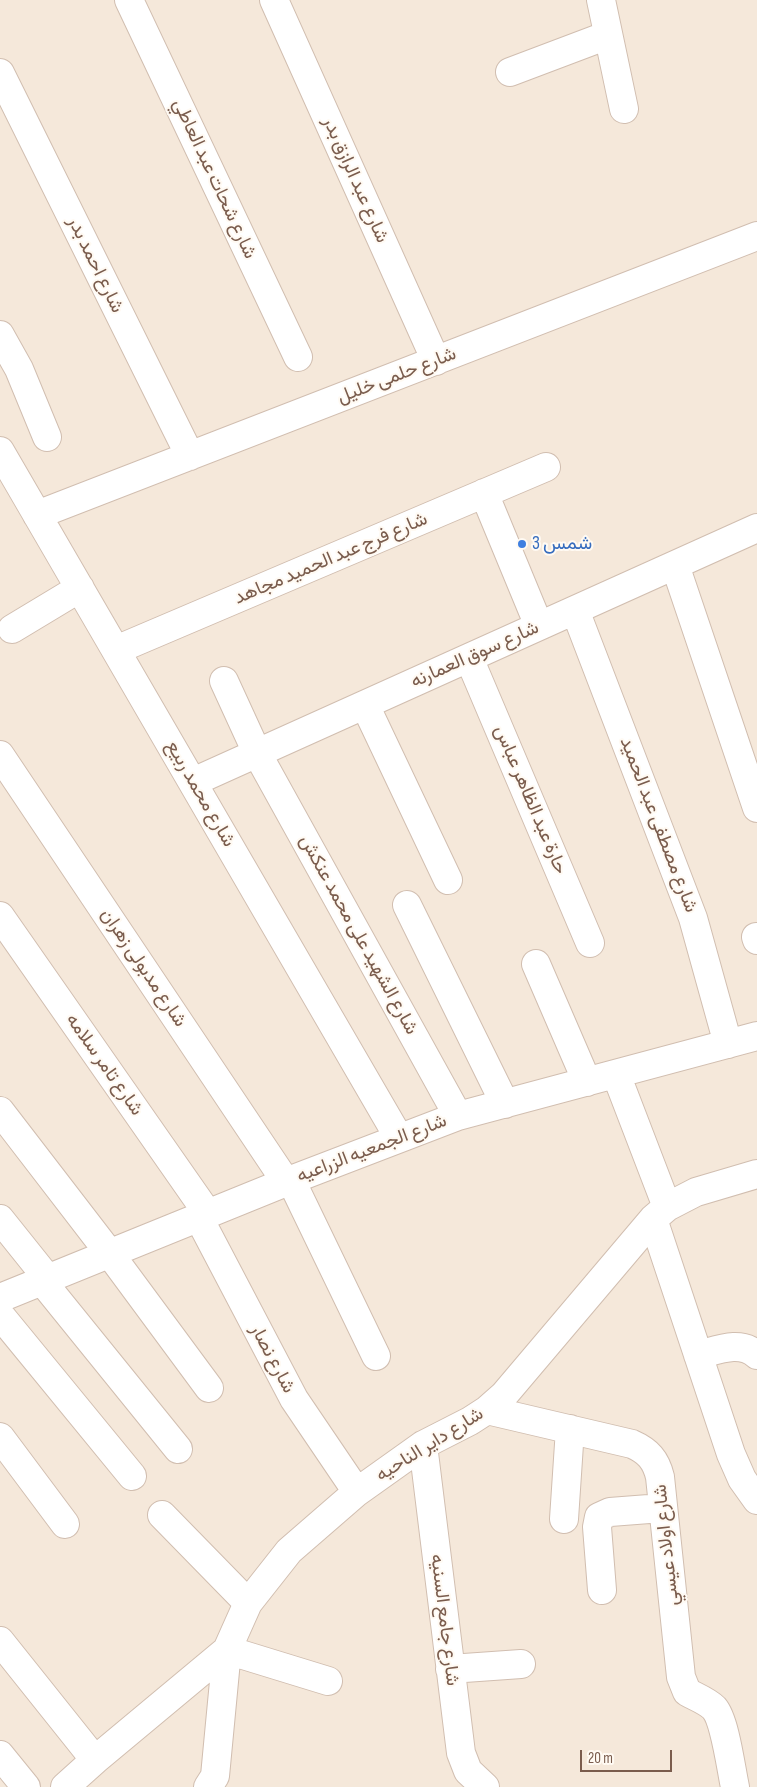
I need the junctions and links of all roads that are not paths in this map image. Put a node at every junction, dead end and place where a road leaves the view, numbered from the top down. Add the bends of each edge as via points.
1 (129, 0) edge
2 (274, 0) edge
3 (600, 0) edge
4 (608, 35) junction
5 (510, 72) dead end
6 (0, 73) edge
7 (624, 109) dead end
8 (757, 236) edge
9 (0, 335) edge
10 (298, 357) dead end
11 (436, 361) junction
12 (10, 375) edge
13 (48, 437) dead end
14 (0, 451) edge
15 (190, 456) junction
16 (546, 467) dead end
17 (484, 493) junction
18 (37, 515) junction
19 (757, 528) edge
20 (675, 565) junction
21 (80, 588) junction
22 (575, 610) junction
23 (539, 626) junction
24 (12, 629) dead end
25 (116, 650) junction
26 (469, 658) junction
27 (224, 680) dead end
28 (365, 704) junction
29 (257, 753) junction
30 (0, 755) edge
31 (193, 782) junction
32 (757, 808) edge
33 (448, 880) dead end
34 (407, 905) dead end
35 (0, 916) edge
36 (590, 943) dead end
37 (536, 964) dead end
38 (757, 1036) edge
39 (728, 1044) junction
40 (616, 1074) junction
41 (587, 1082) junction
42 (505, 1104) junction
43 (0, 1111) edge
44 (458, 1116) junction
45 (399, 1138) junction
46 (757, 1174) edge
47 (288, 1181) junction
48 (660, 1213) junction
49 (203, 1216) junction
50 (0, 1219) edge
51 (110, 1254) junction
52 (45, 1280) junction
53 (0, 1298) edge
54 (0, 1315) edge
55 (698, 1355) junction
56 (757, 1355) edge
57 (376, 1356) dead end
58 (209, 1388) dead end
59 (487, 1410) junction
60 (570, 1429) junction
61 (0, 1437) edge
62 (423, 1445) junction
63 (178, 1449) dead end
64 (132, 1476) dead end
65 (357, 1492) junction
66 (757, 1500) edge
67 (662, 1508) junction
68 (162, 1515) dead end
69 (564, 1519) dead end
70 (66, 1524) dead end
71 (602, 1590) dead end
72 (248, 1603) junction
73 (0, 1641) edge
74 (227, 1650) junction
75 (521, 1664) dead end
76 (450, 1670) junction
77 (328, 1681) dead end
78 (0, 1755) edge
79 (95, 1760) junction
80 (481, 1786) edge
81 (26, 1787) edge
82 (65, 1787) edge
83 (208, 1787) edge
84 (735, 1787) edge

1 - 10 street, شارع شحات عبد العاطي
2 - 11 street, شارع عبد الرازق بدر
3 - 4 street
4 - 5 street
4 - 7 street
6 - 15 street, شارع احمد بدر
8 - 11 street, شارع حلمى خليل
9 - 12 street
11 - 15 street, شارع حلمى خليل
12 - 13 street
14 - 18 street, شارع محمد ربيع
15 - 18 street, شارع حلمى خليل
16 - 17 street, شارع فرج عبد الحميد مجاهد
17 - 23 street
17 - 25 street, شارع فرج عبد الحميد مجاهد
18 - 21 street, شارع محمد ربيع
19 - 20 street, شارع سوق العمارنه
20 - 22 street, شارع سوق العمارنه
20 - 32 street
21 - 24 street
21 - 25 street, شارع محمد ربيع
22 - 23 street, شارع سوق العمارنه
22 - 39 street, شارع مصطفى عبد الحميد via 693,918
23 - 26 street, شارع سوق العمارنه
25 - 31 street, شارع محمد ربيع
26 - 28 street, شارع سوق العمارنه
26 - 36 street, حارة عبد الظاهر عباس
27 - 29 street, شارع الشهيد على محمد عنكش
28 - 29 street, شارع سوق العمارنه
28 - 33 street
29 - 31 street, شارع سوق العمارنه
29 - 44 street, شارع الشهيد على محمد عنكش
30 - 47 street, شارع مدبولى زهران
31 - 45 street, شارع محمد ربيع
34 - 42 street
35 - 49 street, شارع تامر سلامه
37 - 41 street
38 - 39 street, شارع الجمعيه الزراعيه
39 - 40 street, شارع الجمعيه الزراعيه
40 - 41 street, شارع الجمعيه الزراعيه
40 - 48 street
41 - 42 street, شارع الجمعيه الزراعيه
42 - 44 street, شارع الجمعيه الزراعيه
43 - 51 street
44 - 45 street, شارع الجمعيه الزراعيه
45 - 47 street, شارع الجمعيه الزراعيه
46 - 48 street, شارع داير الناحيه via 696,1192
47 - 49 street, شارع الجمعيه الزراعيه
47 - 57 street, شارع مدبولى زهران
48 - 55 street
48 - 59 street, شارع داير الناحيه via 504,1395
49 - 51 street, شارع الجمعيه الزراعيه
49 - 65 street, شارع نصار via 294,1399
50 - 52 street
51 - 52 street, شارع الجمعيه الزراعيه
51 - 58 street
52 - 53 street, شارع الجمعيه الزراعيه
52 - 63 street
54 - 64 street
55 - 56 street via 735,1346 750,1349
55 - 66 street via 738,1471
59 - 60 street, شارع اولاد عيسي
59 - 62 street, شارع داير الناحيه
60 - 67 street, شارع اولاد عيسي via 632,1444 648,1453 658,1468
60 - 69 street
61 - 70 street
62 - 65 street, شارع داير الناحيه
62 - 76 street, شارع جامع السنيه
65 - 72 street, شارع داير الناحيه via 289,1551
67 - 71 street via 610,1512 599,1517
67 - 84 street, شارع اولاد عيسي via 681,1677 687,1692 715,1708 721,1721
68 - 72 street
72 - 74 street, شارع داير الناحيه
73 - 79 street
74 - 77 street
74 - 79 street
74 - 83 street, شارع داير الناحيه via 215,1776
75 - 76 street
76 - 80 street, شارع جامع السنيه via 461,1753 468,1771
78 - 81 street
79 - 82 street

